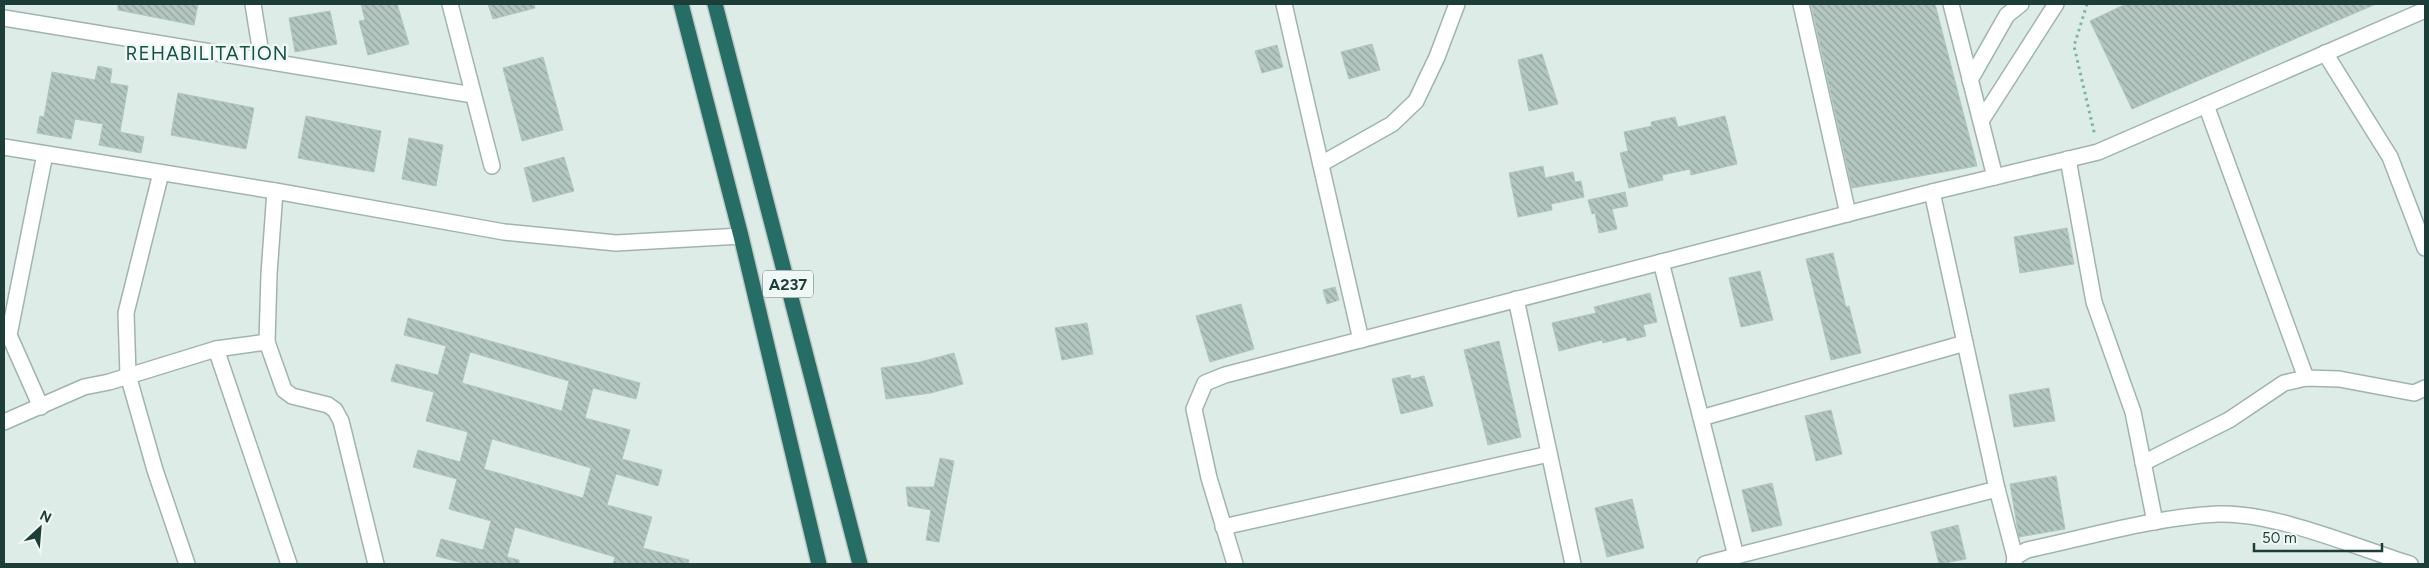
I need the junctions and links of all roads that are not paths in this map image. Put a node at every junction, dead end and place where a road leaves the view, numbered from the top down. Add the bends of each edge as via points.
1 (253, 4) edge
2 (450, 4) edge
3 (681, 4) edge
4 (715, 4) edge
5 (1284, 4) edge
6 (1457, 4) edge
7 (1801, 4) edge
8 (1951, 4) edge
9 (2021, 4) edge
10 (2056, 4) edge
11 (2425, 10) edge
12 (4, 18) edge
13 (2325, 54) junction
14 (262, 60) junction
15 (1970, 80) junction
16 (473, 95) junction
17 (2206, 105) junction
18 (1981, 121) junction
19 (4, 147) edge
20 (45, 154) junction
21 (2068, 159) junction
22 (1321, 164) junction
23 (492, 166) dead end
24 (161, 173) junction
25 (1995, 177) junction
26 (275, 191) junction
27 (1932, 192) junction
28 (1848, 214) junction
29 (741, 236) junction
30 (2424, 241) edge
31 (1661, 262) junction
32 (1516, 299) junction
33 (1361, 340) junction
34 (267, 342) junction
35 (1965, 343) junction
36 (216, 349) junction
37 (128, 375) junction
38 (2306, 378) junction
39 (2425, 388) edge
40 (41, 407) junction
41 (1701, 418) junction
42 (4, 422) edge
43 (1549, 454) junction
44 (2143, 463) junction
45 (1997, 489) junction
46 (2155, 522) junction
47 (1223, 528) junction
48 (1736, 556) junction
49 (2015, 561) edge
50 (187, 564) edge
51 (289, 564) edge
52 (376, 564) edge
53 (819, 564) edge
54 (860, 564) edge
55 (1235, 564) edge
56 (1573, 564) edge
57 (1705, 564) edge
58 (2410, 564) edge

1 - 14 street
2 - 16 street
3 - 29 highway, A237
4 - 54 highway, A237
5 - 22 street
6 - 22 street via 1416,101 1392,124
7 - 28 street
8 - 15 street
9 - 15 street via 2007,14
10 - 18 street
11 - 13 street
12 - 14 street
13 - 17 street
13 - 30 street via 2390,157
14 - 16 street
15 - 18 street
16 - 23 street
17 - 21 street via 2098,152
17 - 38 street
18 - 25 street
19 - 20 street
20 - 24 street
20 - 40 street via 9,335
21 - 25 street
21 - 44 street via 2094,302 2133,412
22 - 33 street
24 - 26 street
24 - 37 street via 126,313
25 - 27 street
26 - 29 street via 504,232 598,242
26 - 34 street
27 - 28 street
27 - 35 street
28 - 31 street
29 - 53 highway, A237
31 - 32 street
31 - 41 street
32 - 33 street
32 - 43 street
33 - 47 street via 1225,375 1206,383 1194,409
34 - 36 street
34 - 52 street via 284,390 292,396 328,405 341,421
35 - 41 street
35 - 45 street
36 - 37 street
36 - 51 street
37 - 40 street via 84,387
37 - 50 street via 155,470
38 - 39 street via 2339,379 2414,393
38 - 44 street via 2284,384 2229,420
40 - 42 street
41 - 48 street
43 - 47 street
43 - 56 street
44 - 46 street
45 - 48 street
45 - 49 street
46 - 49 street via 2027,550
46 - 58 street via 2219,514 2272,520
47 - 55 street
48 - 57 street

